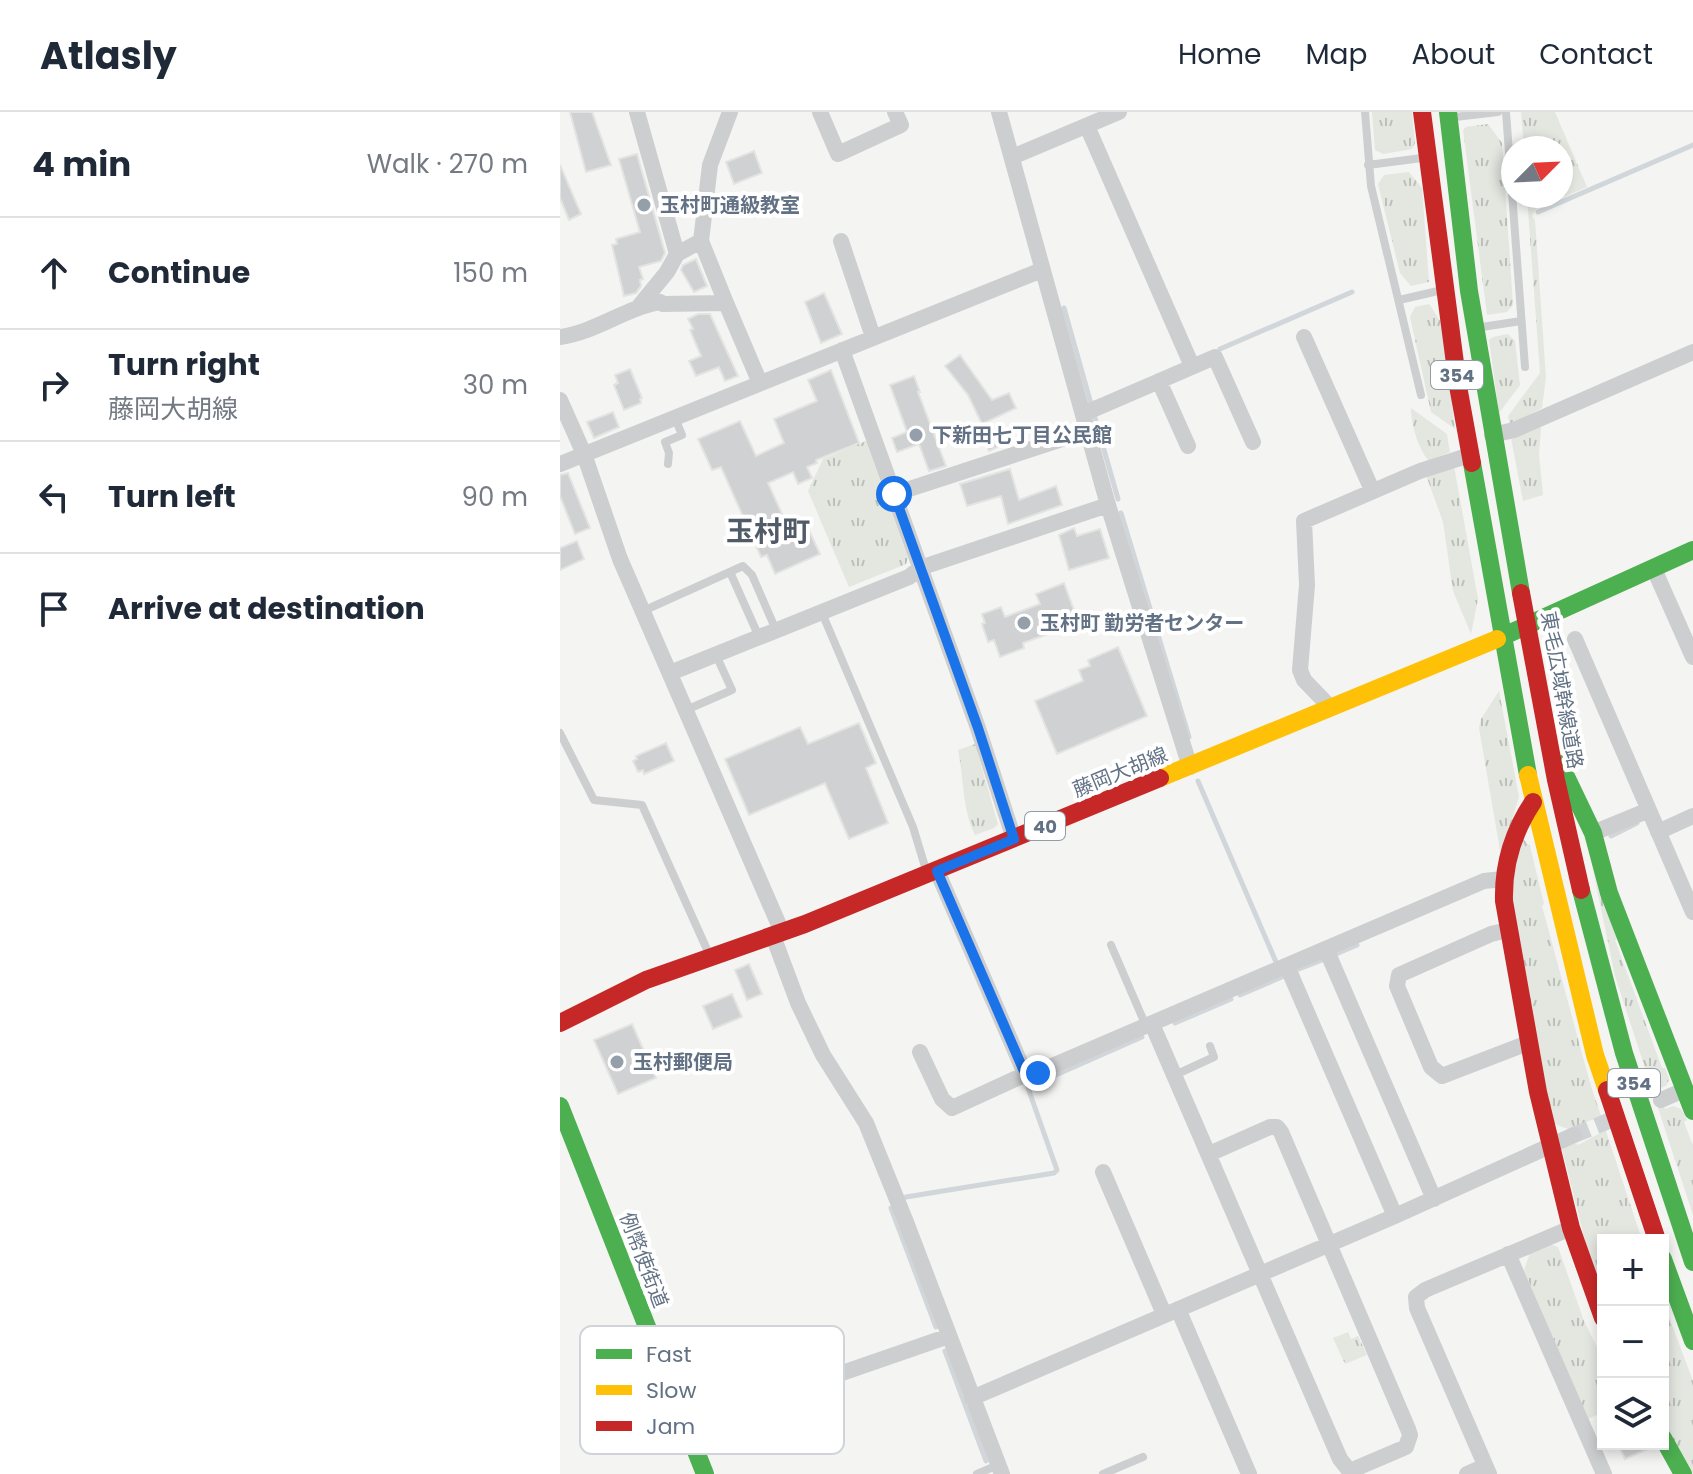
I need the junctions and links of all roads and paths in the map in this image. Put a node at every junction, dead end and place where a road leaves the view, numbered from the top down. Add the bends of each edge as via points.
1 (637, 112) edge
2 (730, 112) edge
3 (820, 112) edge
4 (895, 112) edge
5 (999, 112) edge
6 (1119, 112) edge
7 (1365, 112) edge
8 (1422, 112) edge
9 (1498, 112) edge
10 (1506, 112) edge
11 (1449, 115) edge
12 (1087, 126) junction
13 (1012, 157) junction
14 (1427, 157) junction
15 (1368, 165) junction
16 (701, 241) junction
17 (841, 241) dead end
18 (677, 254) junction
19 (1042, 270) junction
20 (1447, 289) junction
21 (1399, 300) junction
22 (726, 303) junction
23 (640, 305) junction
24 (1521, 321) junction
25 (1475, 329) junction
26 (560, 337) edge
27 (873, 337) junction
28 (1304, 337) dead end
29 (842, 350) junction
30 (1693, 352) edge
31 (1192, 366) junction
32 (1525, 367) dead end
33 (1159, 381) junction
34 (760, 383) junction
35 (1421, 395) dead end
36 (560, 400) edge
37 (675, 417) junction
38 (1085, 422) junction
39 (1492, 435) junction
40 (1253, 442) dead end
41 (1188, 446) dead end
42 (584, 454) junction
43 (1470, 455) junction
44 (560, 464) edge
45 (668, 464) dead end
46 (1372, 490) junction
47 (894, 494) junction
48 (1108, 505) junction
49 (1693, 550) edge
50 (920, 568) junction
51 (1654, 569) junction
52 (730, 572) junction
53 (643, 611) junction
54 (821, 612) junction
55 (1528, 626) junction
56 (776, 630) junction
57 (759, 637) junction
58 (1502, 637) junction
59 (1575, 639) dead end
60 (716, 655) junction
61 (1693, 657) edge
62 (670, 673) junction
63 (1331, 708) junction
64 (686, 710) junction
65 (560, 733) edge
66 (1550, 750) junction
67 (1190, 767) junction
68 (1533, 802) junction
69 (1649, 810) junction
70 (1693, 816) edge
71 (1658, 832) junction
72 (1593, 833) junction
73 (1014, 839) junction
74 (932, 872) junction
75 (1503, 879) junction
76 (1693, 912) edge
77 (1508, 930) junction
78 (778, 934) junction
79 (1111, 945) dead end
80 (1326, 949) junction
81 (710, 956) junction
82 (1287, 966) junction
83 (560, 1023) edge
84 (1149, 1025) junction
85 (1528, 1043) junction
86 (1210, 1046) dead end
87 (920, 1052) dead end
88 (1026, 1074) junction
89 (1174, 1075) junction
90 (1688, 1088) edge
91 (1661, 1100) dead end
92 (560, 1106) edge
93 (1693, 1111) edge
94 (1574, 1135) tunnel mouth
95 (1552, 1147) junction
96 (1209, 1154) junction
97 (1103, 1172) dead end
98 (1434, 1199) junction
99 (1395, 1216) junction
100 (1571, 1228) junction
101 (1655, 1234) edge
102 (1329, 1244) junction
103 (1508, 1254) junction
104 (1693, 1262) edge
105 (1261, 1274) junction
106 (1669, 1275) edge
107 (1599, 1306) edge
108 (1171, 1312) junction
109 (646, 1326) edge
110 (949, 1336) junction
111 (1693, 1341) edge
112 (844, 1372) edge
113 (972, 1398) junction
114 (1669, 1449) edge
115 (697, 1454) edge
116 (1143, 1457) dead end
117 (1000, 1470) edge
118 (1487, 1470) edge
119 (705, 1474) edge
120 (977, 1474) edge
121 (1103, 1474) edge
122 (1249, 1474) edge
123 (1467, 1474) edge
124 (1604, 1474) edge
125 (1683, 1474) edge

1 - 18 street
2 - 16 street via 710,165
3 - 4 street via 838,154 901,125
5 - 13 street
6 - 12 street
7 - 15 lane
8 - 14 main road, 354
9 - 11 lane
10 - 24 lane
11 - 25 main road, 東毛広域幹線道路 / 354
12 - 13 street
12 - 31 street
13 - 19 street
14 - 15 lane
14 - 20 main road, 354
15 - 21 lane
16 - 18 street
16 - 22 street
17 - 27 street
18 - 23 street
19 - 27 street
19 - 38 street
20 - 21 lane
20 - 43 main road, 354
21 - 35 lane
22 - 23 street
22 - 34 street
23 - 26 street via 577,335
24 - 25 lane
24 - 32 lane
25 - 39 main road, 東毛広域幹線道路 / 354
27 - 29 street
28 - 46 street
29 - 34 street
29 - 47 street
30 - 39 street
31 - 33 street
31 - 40 street via 1215,357
33 - 38 street
33 - 41 street
34 - 37 street
36 - 42 street
37 - 42 street
37 - 45 lane via 682,435 665,442
38 - 47 street
38 - 48 street
39 - 55 main road, 東毛広域幹線道路 / 354
42 - 44 street
42 - 53 street
43 - 46 street
43 - 58 main road, 354
46 - 63 street via 1304,521 1307,585 1300,670
47 - 50 street
48 - 50 street
48 - 67 street
49 - 51 main road, 藤岡大胡線 / 40
50 - 54 street
50 - 73 street
51 - 55 main road, 藤岡大胡線 / 40
51 - 61 street
52 - 53 lane
52 - 56 lane via 743,566 752,575
52 - 57 lane
53 - 62 street
54 - 56 street
54 - 74 lane
55 - 58 main road, 藤岡大胡線 / 40
55 - 66 main road, 東毛広域幹線道路 / 354
56 - 57 street
57 - 60 street
58 - 63 main road, 藤岡大胡線 / 40
58 - 68 main road, 354
59 - 69 street
60 - 62 street
60 - 64 lane via 732,690
62 - 64 street
63 - 67 main road, 藤岡大胡線 / 40
64 - 78 street
65 - 81 lane via 594,800 642,805
66 - 72 main road
66 - 104 main road, 東毛広域幹線道路 / 354 via 1607,992
67 - 73 main road, 藤岡大胡線 / 40
68 - 75 main road via 1519,824
68 - 101 main road, 354 via 1595,1055
69 - 71 street
69 - 72 street
70 - 71 street
71 - 76 street
72 - 90 main road via 1609,893
73 - 74 main road, 藤岡大胡線 / 40
74 - 78 main road, 藤岡大胡線 / 40
74 - 88 street
75 - 77 main road
75 - 80 street via 1484,881
77 - 85 main road
77 - 85 street via 1399,975 1397,986 1431,1067 1442,1076
78 - 81 main road, 藤岡大胡線 / 40
78 - 110 street via 798,1003 866,1123
79 - 84 lane
80 - 82 street
80 - 98 street
81 - 83 main road, 藤岡大胡線 / 40 via 646,980
82 - 84 street
82 - 99 street
84 - 88 street
84 - 89 street
85 - 95 main road
86 - 89 lane via 1214,1057
87 - 88 street via 942,1099 952,1108
89 - 96 street
90 - 91 street
90 - 93 main road
92 - 109 main road, 例幣使街道
94 - 95 street
95 - 98 street
95 - 100 main road
96 - 102 street via 1277,1127
96 - 105 street
97 - 108 street
98 - 99 street
99 - 102 street
100 - 103 street
100 - 107 main road
102 - 105 street
102 - 105 street via 1410,1435 1406,1447 1359,1468 1343,1465
103 - 118 street via 1416,1297
103 - 124 street
105 - 108 street
106 - 111 main road
108 - 113 street
108 - 122 street
110 - 112 street
110 - 113 street
113 - 117 street
114 - 125 main road
115 - 119 main road, 例幣使街道
116 - 121 lane
117 - 120 lane
118 - 123 street

